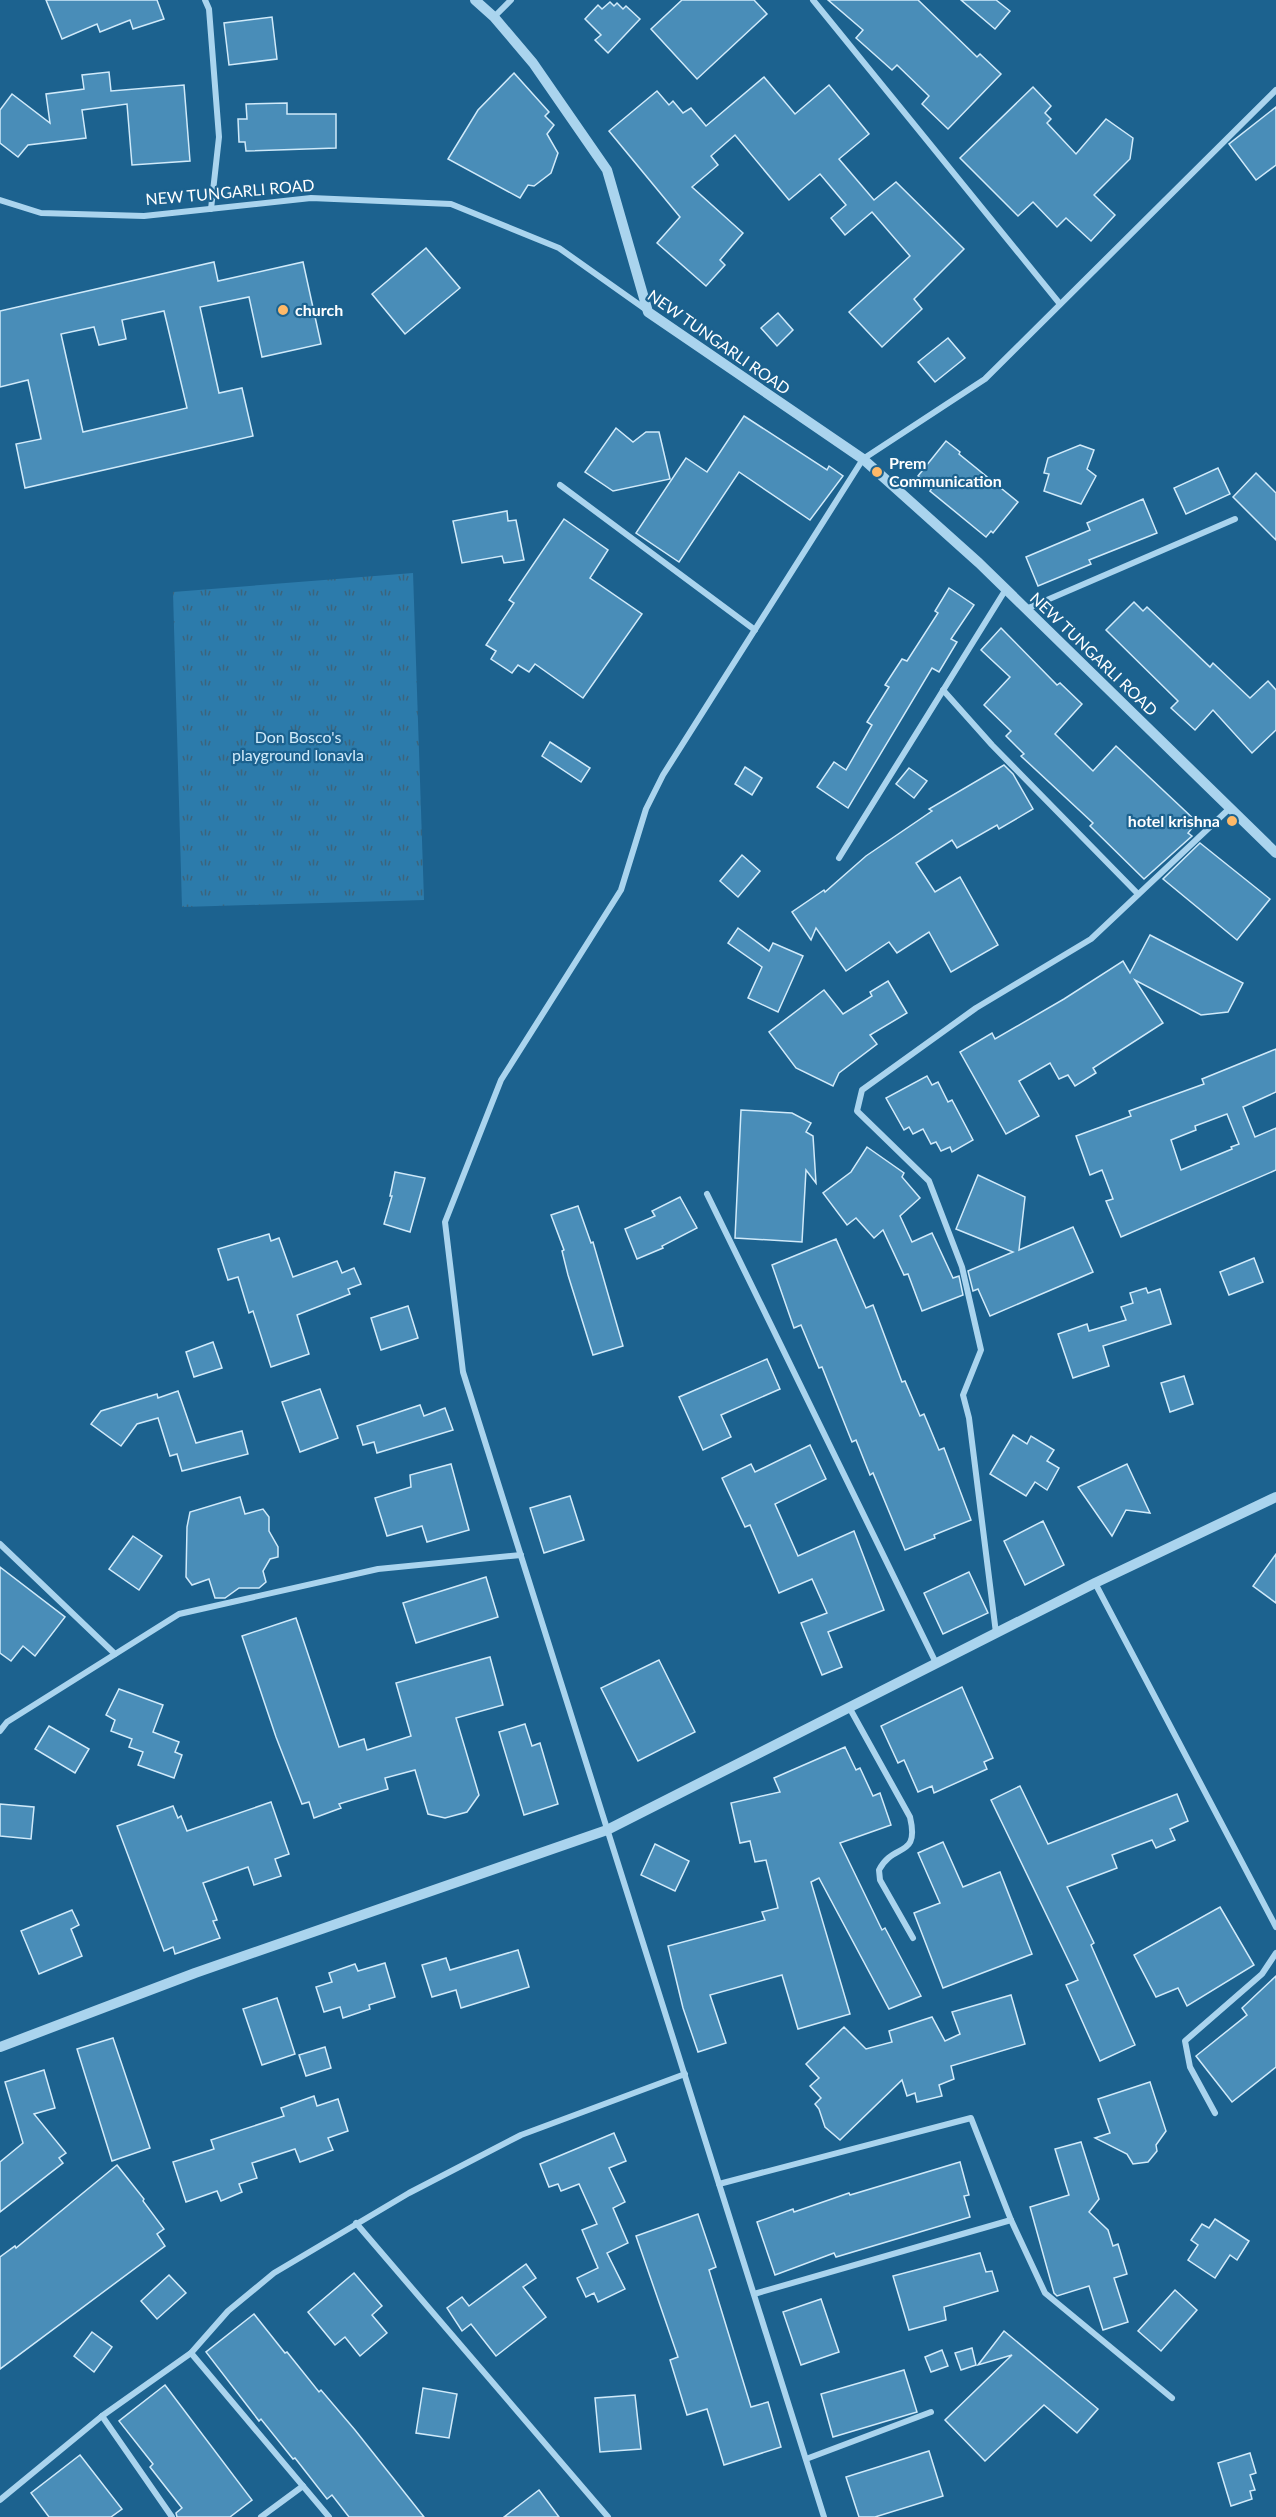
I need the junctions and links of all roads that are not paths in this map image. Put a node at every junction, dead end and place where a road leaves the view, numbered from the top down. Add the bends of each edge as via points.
1 (205, 0) edge
2 (475, 0) edge
3 (511, 0) edge
4 (813, 0) edge
5 (494, 17) junction
6 (1276, 90) edge
7 (0, 200) edge
8 (211, 209) junction
9 (1060, 304) junction
10 (648, 312) junction
11 (863, 459) junction
12 (560, 485) dead end
13 (1235, 519) dead end
14 (1006, 589) junction
15 (1026, 609) junction
16 (754, 630) junction
17 (943, 690) junction
18 (1230, 808) junction
19 (1276, 853) edge
20 (838, 858) dead end
21 (1138, 894) junction
22 (707, 1194) dead end
23 (1276, 1497) edge
24 (0, 1544) edge
25 (521, 1555) junction
26 (1095, 1583) junction
27 (996, 1633) junction
28 (115, 1654) junction
29 (936, 1663) junction
30 (849, 1707) junction
31 (0, 1731) edge
32 (608, 1830) junction
33 (1276, 1927) edge
34 (914, 1938) dead end
35 (1276, 1953) edge
36 (0, 2047) edge
37 (685, 2074) junction
38 (1215, 2113) dead end
39 (719, 2184) junction
40 (1011, 2220) junction
41 (356, 2223) junction
42 (754, 2294) junction
43 (191, 2352) junction
44 (1172, 2398) dead end
45 (931, 2412) dead end
46 (102, 2416) junction
47 (806, 2459) junction
48 (303, 2486) junction
49 (0, 2500) edge
50 (172, 2517) edge
51 (261, 2517) edge
52 (329, 2517) edge
53 (608, 2517) edge
54 (824, 2517) edge

1 - 8 street via 209,9 219,137
2 - 5 street
3 - 5 street
4 - 9 street
5 - 10 street via 533,63 607,170
6 - 9 street
7 - 8 street, NEW TUNGARLI ROAD via 42,213 144,216
8 - 10 street, NEW TUNGARLI ROAD via 311,198 451,204 559,248
9 - 11 street via 985,379
10 - 11 street, NEW TUNGARLI ROAD
11 - 14 street, NEW TUNGARLI ROAD
11 - 16 street
12 - 16 street
13 - 15 street
14 - 15 street, NEW TUNGARLI ROAD
14 - 17 street
15 - 18 street, NEW TUNGARLI ROAD
16 - 25 street via 663,775 646,809 621,890 501,1080 445,1222 463,1372
17 - 20 street
17 - 21 street
18 - 19 street, NEW TUNGARLI ROAD
18 - 21 street
21 - 27 street via 1090,939 976,1008 862,1089 857,1111 929,1181 962,1267 981,1350 963,1395
22 - 29 street
23 - 26 street
24 - 28 street
25 - 28 street via 378,1569 179,1614
25 - 32 street
26 - 27 street
26 - 33 street
27 - 29 street
28 - 31 street via 7,1722
29 - 30 street
30 - 32 street
30 - 34 street via 910,1818 912,1843 889,1857 879,1869 880,1880
32 - 36 street via 195,1973
32 - 37 street
35 - 38 street via 1262,1974 1185,2041 1190,2067
37 - 39 street
37 - 41 street via 521,2135
39 - 40 street via 971,2118
39 - 42 street
40 - 42 street
40 - 44 street via 1045,2293
41 - 43 street via 274,2273 228,2311
41 - 53 street
42 - 47 street
43 - 46 street
43 - 48 street
45 - 47 street
46 - 49 street
46 - 50 street
47 - 54 street
48 - 51 street
48 - 52 street

